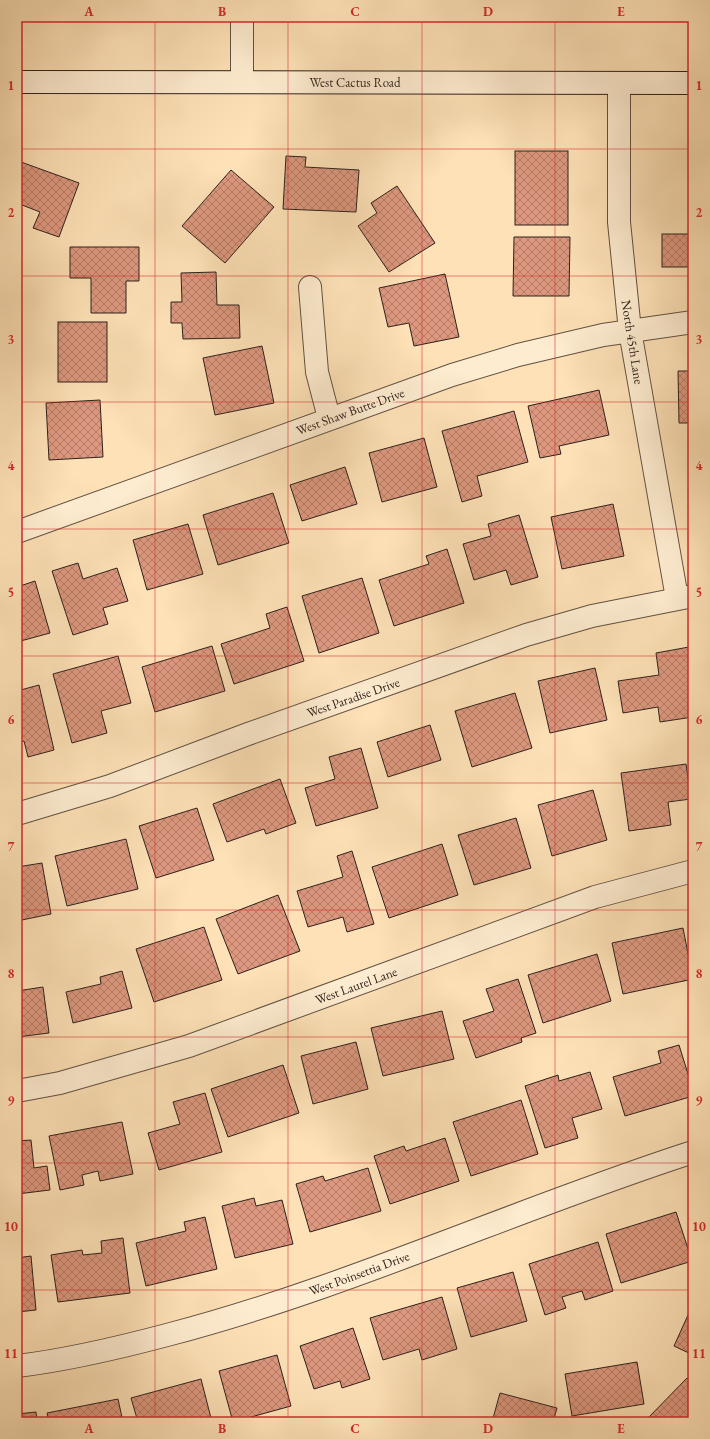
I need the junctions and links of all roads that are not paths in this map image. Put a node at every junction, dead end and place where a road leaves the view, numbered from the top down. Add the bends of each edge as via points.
1 (242, 17) edge
2 (242, 81) junction
3 (17, 82) edge
4 (620, 83) junction
5 (693, 83) edge
6 (310, 287) dead end
7 (693, 322) edge
8 (630, 331) junction
9 (329, 418) junction
10 (17, 532) edge
11 (685, 597) edge
12 (17, 814) edge
13 (693, 872) edge
14 (17, 1091) edge
15 (693, 1152) edge
16 (17, 1366) edge

1 - 2 street
2 - 3 street, West Cactus Road
2 - 4 street, West Cactus Road
4 - 5 street, West Cactus Road
4 - 8 street, North 45th Lane via 619,222
6 - 9 street via 317,372
7 - 8 street, West Shaw Butte Drive
8 - 9 street, West Shaw Butte Drive via 518,355
8 - 11 street, North 45th Lane
9 - 10 street, West Shaw Butte Drive
11 - 12 street, West Paradise Drive via 592,616 526,635 110,786
13 - 14 street, West Laurel Lane via 595,897 189,1046 60,1083
15 - 16 street, West Poinsettia Drive via 305,1293 212,1323 112,1349

